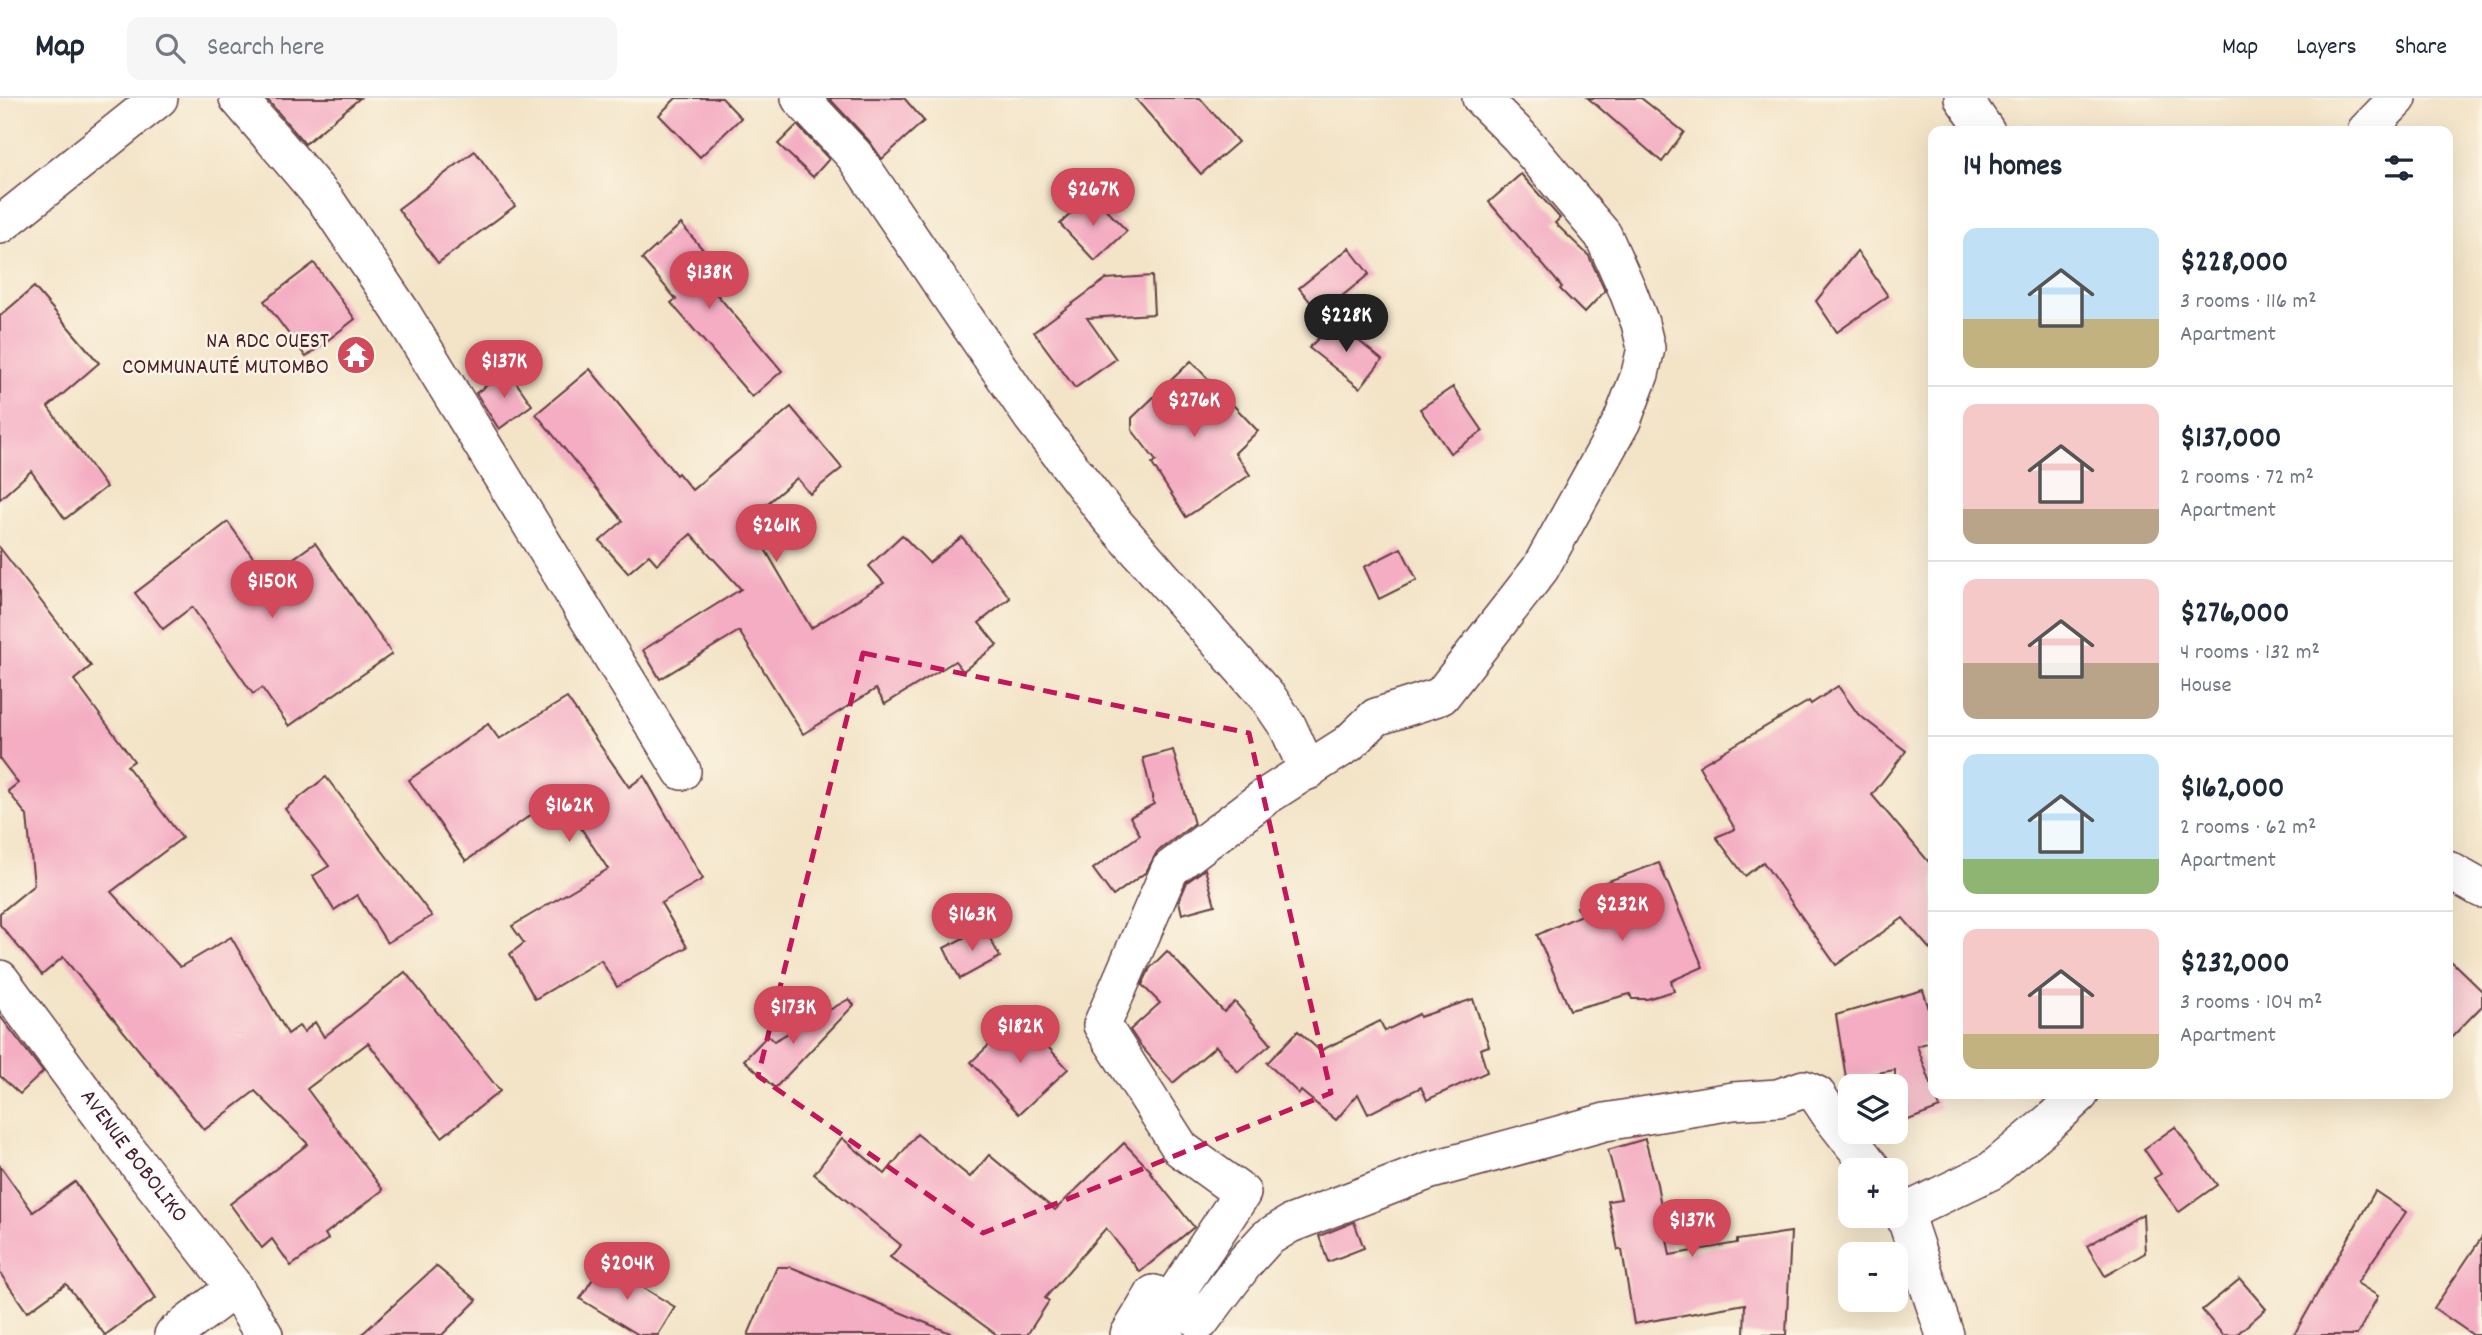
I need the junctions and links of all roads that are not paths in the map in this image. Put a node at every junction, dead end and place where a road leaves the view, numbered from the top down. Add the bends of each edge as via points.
1 (159, 98) edge
2 (238, 98) edge
3 (800, 98) edge
4 (1481, 98) edge
5 (1963, 98) edge
6 (2398, 98) edge
7 (1983, 126) edge
8 (2371, 126) edge
9 (0, 225) edge
10 (682, 771) dead end
11 (1308, 771) junction
12 (2453, 873) edge
13 (2482, 888) edge
14 (0, 979) edge
15 (2075, 1099) edge
16 (1864, 1158) edge
17 (1908, 1203) edge
18 (1907, 1228) edge
19 (235, 1288) junction
20 (173, 1335) edge
21 (264, 1335) edge
22 (1129, 1335) edge
23 (1165, 1335) edge
24 (1945, 1335) edge

1 - 9 street
2 - 10 street via 327,202 400,310
3 - 11 street via 854,155 1032,417 1109,517 1269,699
4 - 11 street via 1603,235 1640,323 1646,348 1640,374 1622,421 1540,569 1441,696 1376,717 1348,744
5 - 7 street
6 - 8 street
11 - 16 street via 1265,797 1170,869 1102,1026 1181,1149 1242,1193 1174,1296 1200,1322 1267,1238 1290,1224 1428,1171 1605,1122 1778,1098 1804,1089 1817,1095
12 - 13 street
14 - 19 street, AVENUE BOBOLIKO
15 - 17 street via 1991,1171
18 - 24 street
19 - 20 street
19 - 21 street, AVENUE BOBOLIKO
22 - 23 street via 1154,1294

